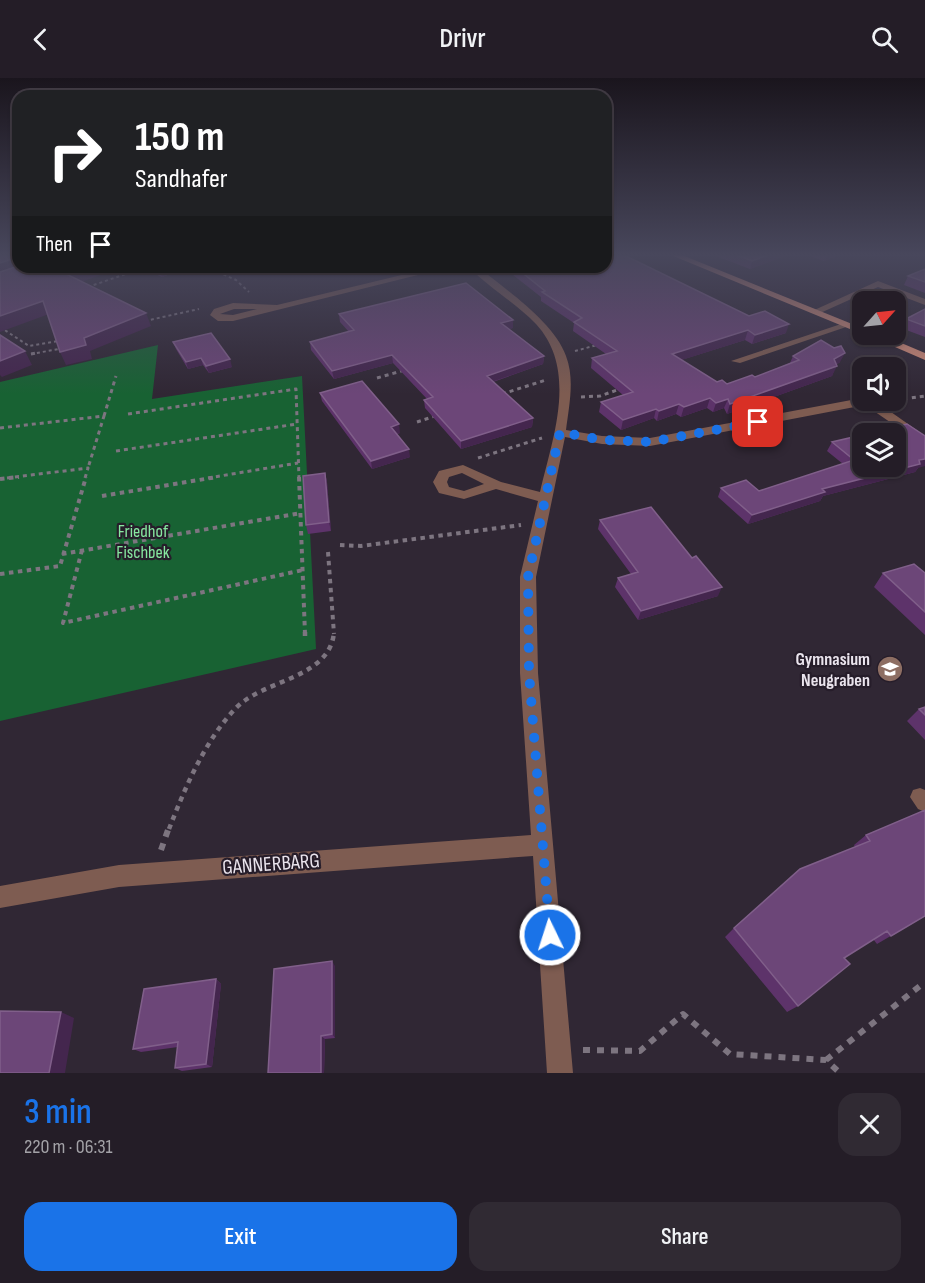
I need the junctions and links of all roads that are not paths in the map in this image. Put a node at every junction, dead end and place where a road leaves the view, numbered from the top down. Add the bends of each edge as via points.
1 (300, 301) edge
2 (515, 301) edge
3 (789, 301) edge
4 (839, 301) edge
5 (276, 307) junction
6 (815, 312) junction
7 (848, 325) junction
8 (852, 327) edge
9 (896, 345) edge
10 (925, 357) edge
11 (736, 361) dead end
12 (852, 404) edge
13 (881, 411) edge
14 (560, 432) junction
15 (925, 442) edge
16 (496, 485) junction
17 (545, 498) junction
18 (543, 844) junction
19 (0, 897) edge
20 (560, 1073) edge

1 - 5 street
2 - 14 street via 531,314 560,353 565,397
3 - 6 main road
4 - 6 street
5 - 5 street via 233,306 219,310 215,316 224,319
6 - 7 main road
7 - 8 main road
7 - 11 street
9 - 10 main road
12 - 14 street via 650,442 602,440
13 - 15 street
14 - 17 street
16 - 16 street via 468,470 454,469 440,479 441,487 450,494 464,495
16 - 17 street
17 - 18 street via 528,577 529,661
18 - 19 street, GANNERBARG via 119,876
18 - 20 street

